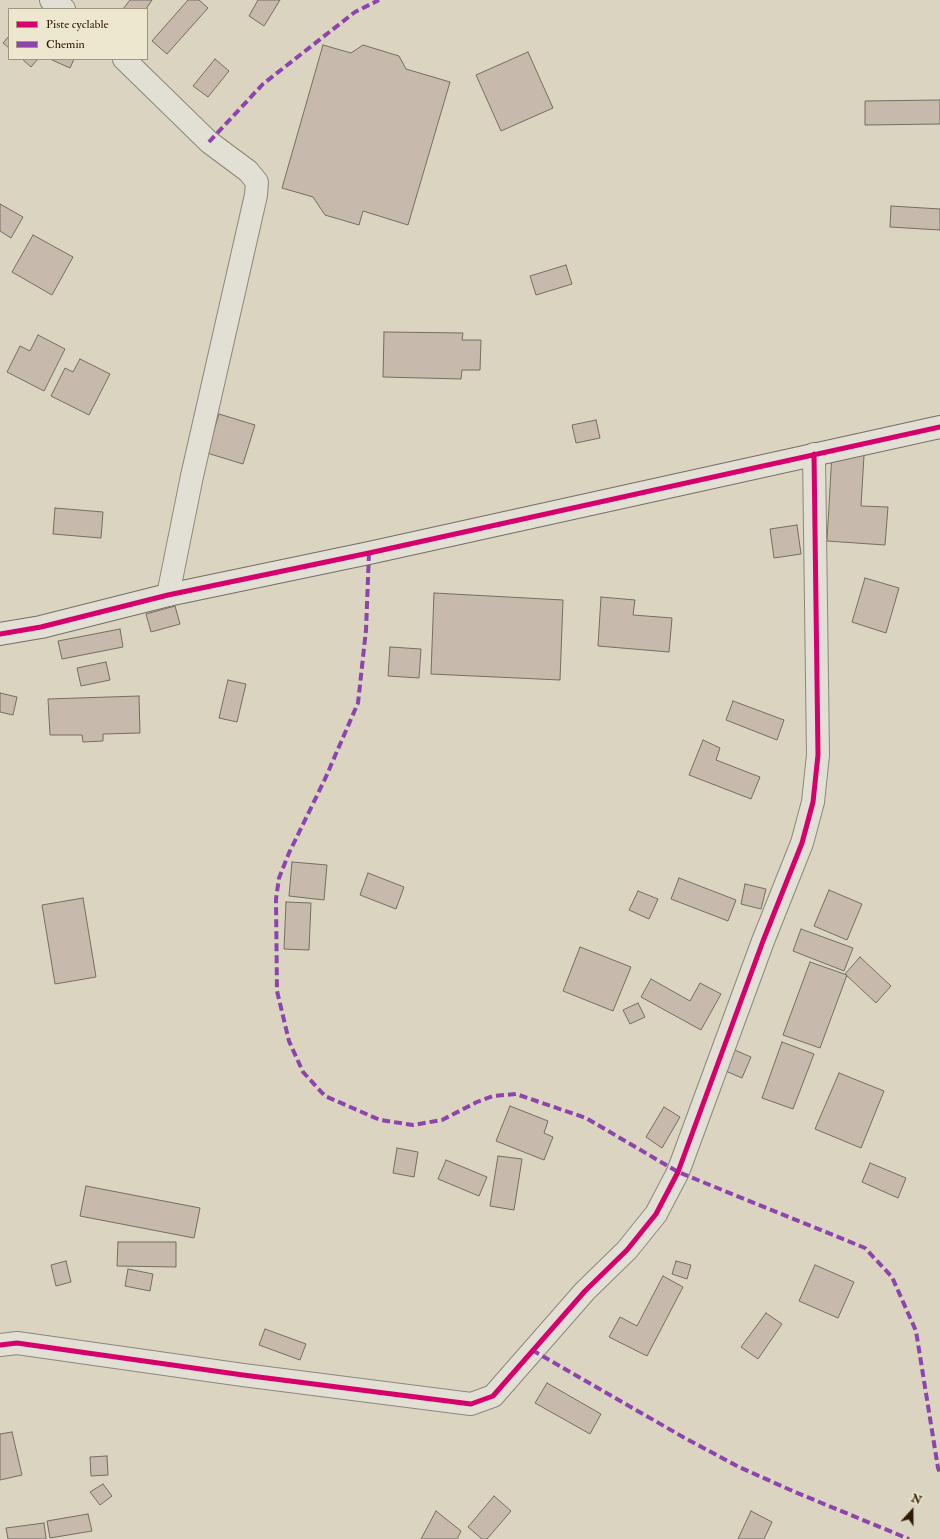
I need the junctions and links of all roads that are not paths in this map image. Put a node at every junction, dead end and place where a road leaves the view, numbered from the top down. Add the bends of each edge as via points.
1 (51, 0) edge
2 (63, 8) edge
3 (125, 60) edge
4 (940, 427) edge
5 (814, 454) junction
6 (168, 595) junction
7 (0, 634) edge
8 (0, 1345) edge

1 - 2 street
3 - 6 street via 209,142 248,171 257,182
4 - 5 street
5 - 6 street
5 - 8 street via 818,755 813,802 802,843 678,1172 656,1214 627,1250 585,1291 493,1396 470,1404 17,1343
6 - 7 street via 41,627

